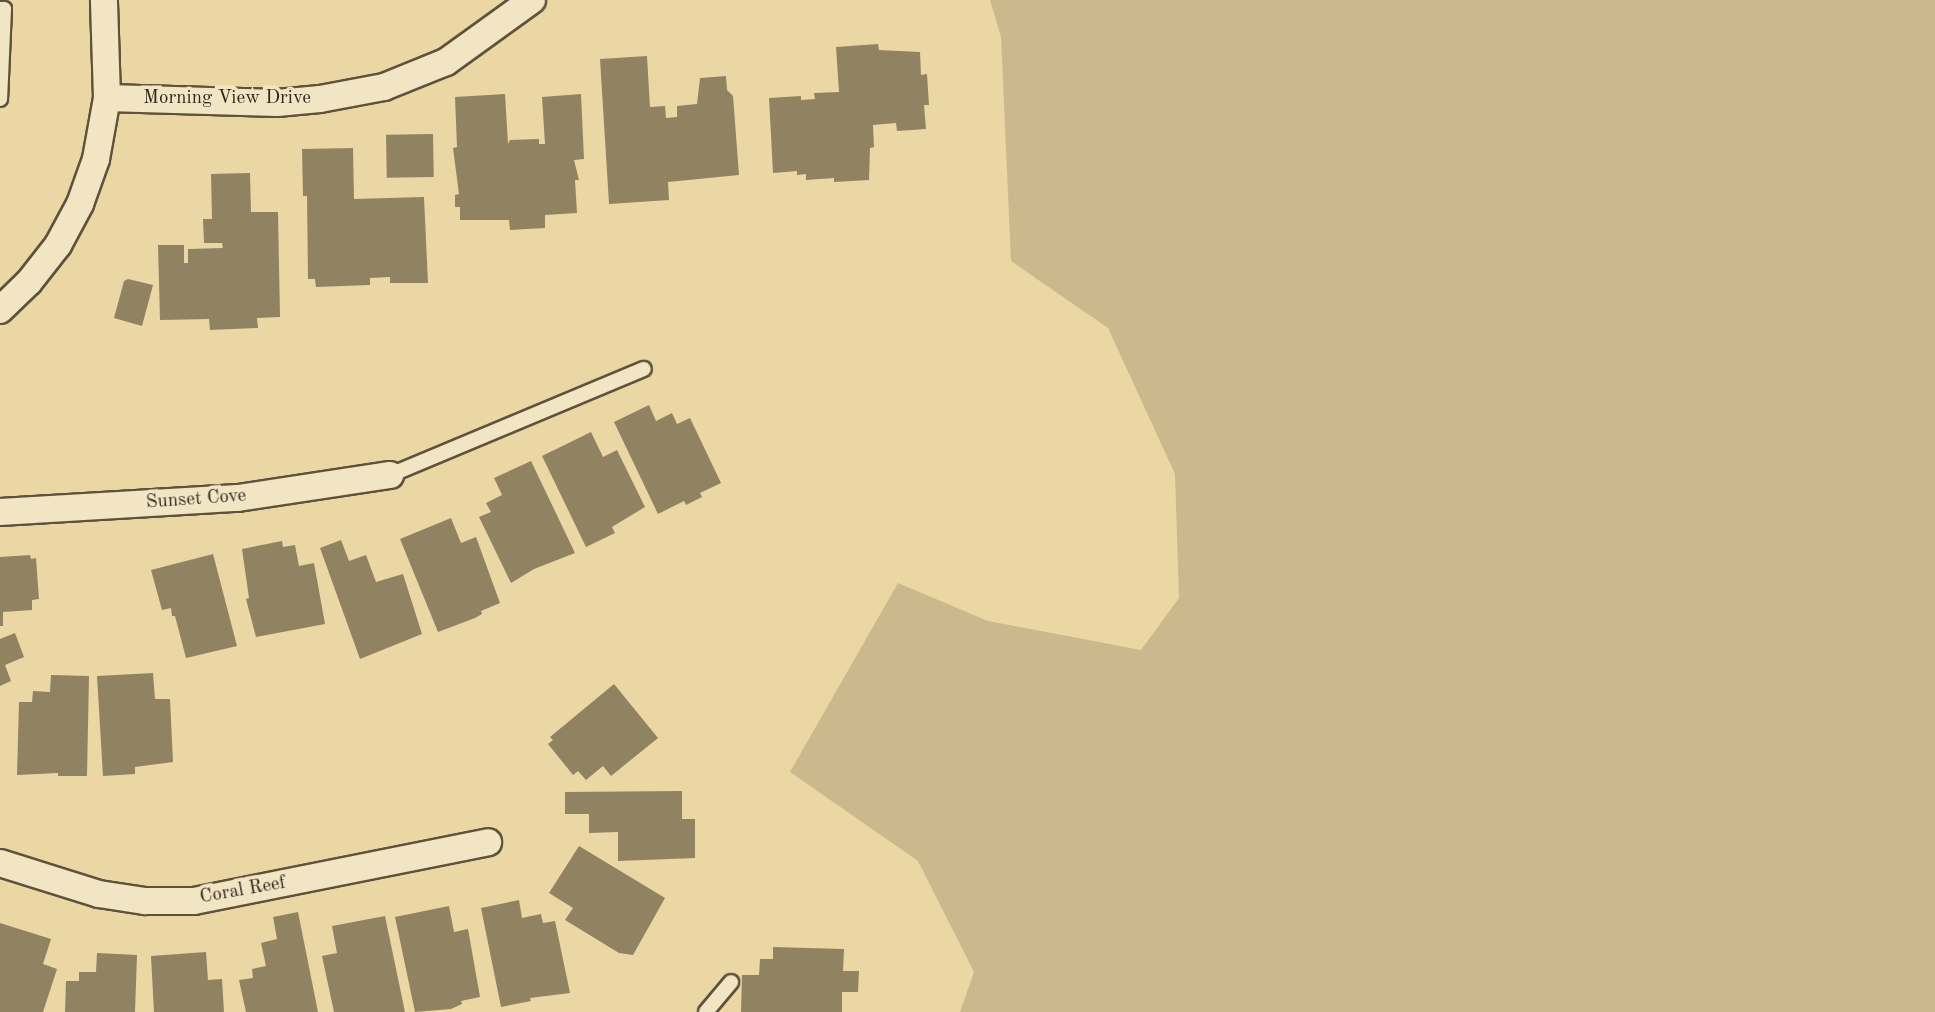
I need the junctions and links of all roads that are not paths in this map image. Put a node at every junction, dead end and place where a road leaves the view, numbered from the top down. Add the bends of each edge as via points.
1 (104, 0) edge
2 (532, 0) edge
3 (0, 9) edge
4 (107, 98) junction
5 (0, 99) edge
6 (0, 310) edge
7 (644, 369) dead end
8 (390, 475) joint
9 (0, 512) edge
10 (488, 842) dead end
11 (0, 863) edge
12 (731, 982) dead end
13 (706, 1012) edge

1 - 4 street
2 - 4 street, Morning View Drive via 446,62 384,87 276,103
3 - 5 lane via 4,9
4 - 6 street via 96,159 80,204 58,245
7 - 8 lane
8 - 9 street, Sunset Cove via 238,498
10 - 11 street, Coral Reef via 194,901 145,901 99,894
12 - 13 lane

